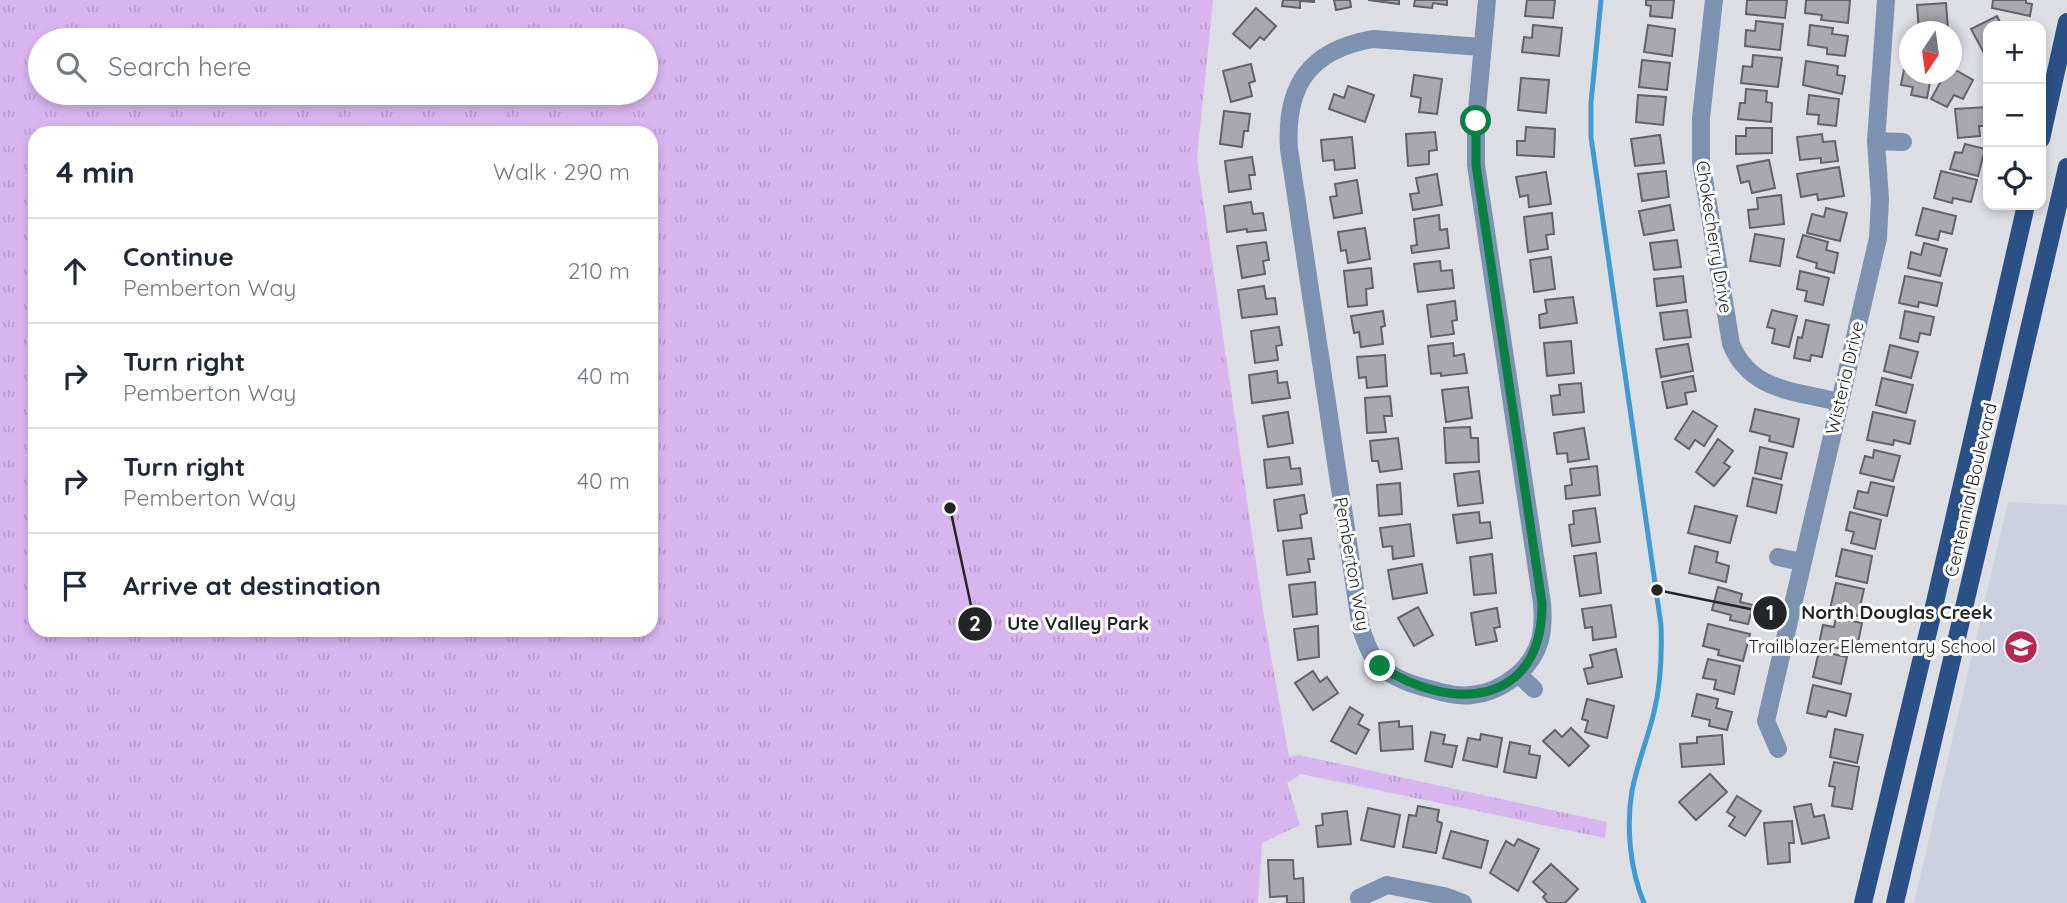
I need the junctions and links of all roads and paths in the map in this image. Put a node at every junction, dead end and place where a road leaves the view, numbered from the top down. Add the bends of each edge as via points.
1 (1487, 0) edge
2 (1714, 0) edge
3 (1885, 0) edge
4 (2067, 22) edge
5 (1482, 47) junction
6 (2046, 116) edge
7 (1876, 141) junction
8 (1903, 142) dead end
9 (2067, 167) edge
10 (2025, 210) edge
11 (1839, 402) junction
12 (1778, 557) dead end
13 (1802, 562) junction
14 (1519, 675) junction
15 (1534, 689) dead end
16 (1778, 749) dead end
17 (1359, 898) dead end
18 (1463, 903) edge
19 (1863, 903) edge
20 (1895, 903) edge

1 - 5 street
2 - 11 street, Chokecherry Drive via 1701,161 1731,344 1746,370 1759,380
3 - 7 street, Wisteria Drive
4 - 6 main road
5 - 14 street via 1476,165 1542,603 1539,642
5 - 14 street, Pemberton Way via 1373,39 1311,58 1294,93 1289,149 1356,604 1376,669 1454,695 1500,687
7 - 8 street
7 - 11 street, Wisteria Drive via 1878,238
9 - 20 main road, Centennial Boulevard
10 - 19 main road, Centennial Boulevard
11 - 13 street, Wisteria Drive
12 - 13 street
13 - 16 street, Wisteria Drive via 1766,721
14 - 15 street
17 - 18 street via 1387,885

